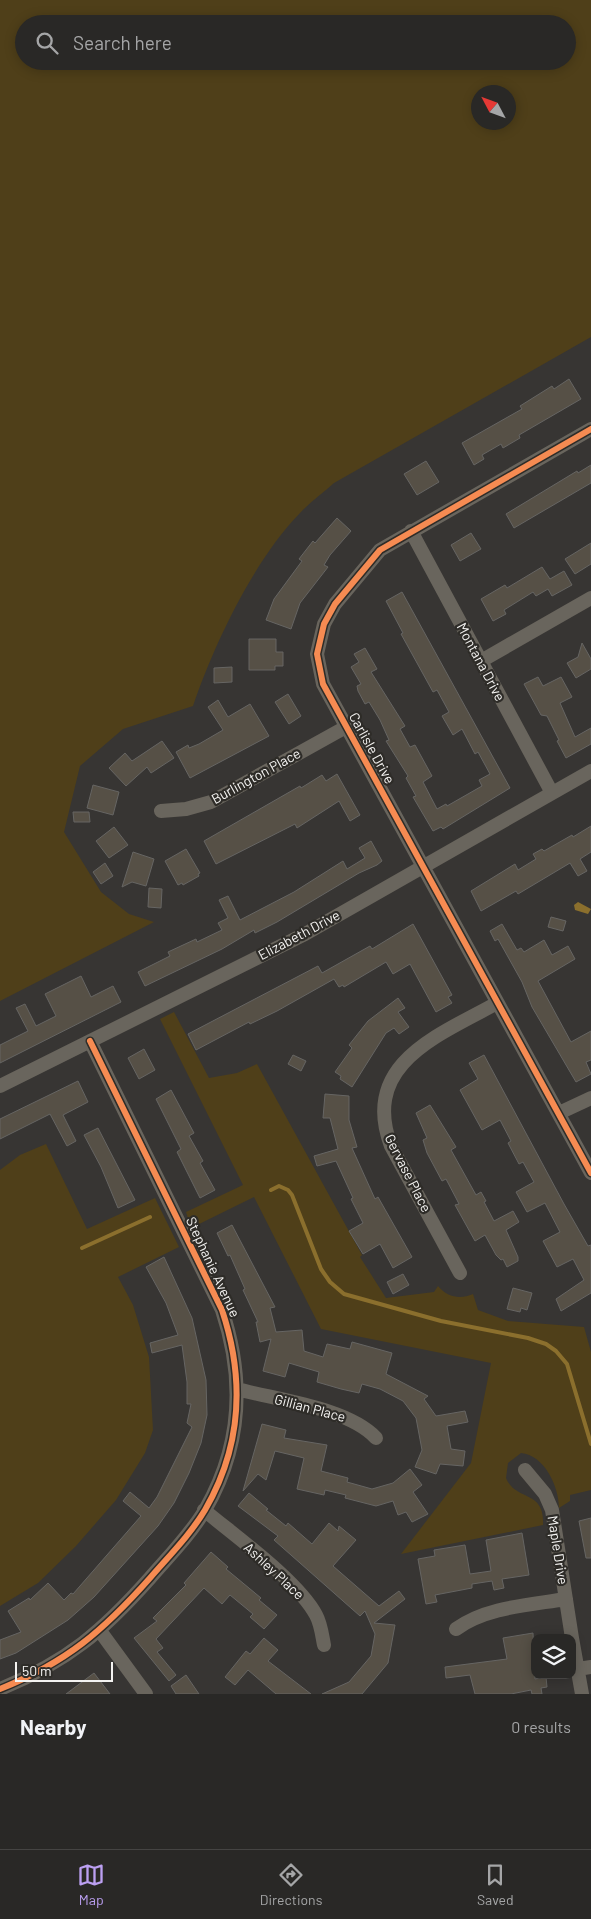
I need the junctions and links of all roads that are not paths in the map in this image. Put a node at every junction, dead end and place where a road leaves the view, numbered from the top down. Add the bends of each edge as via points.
1 (591, 428) edge
2 (411, 531) junction
3 (591, 598) edge
4 (481, 661) junction
5 (346, 727) junction
6 (591, 770) edge
7 (552, 793) junction
8 (161, 812) dead end
9 (424, 866) junction
10 (497, 1003) junction
11 (90, 1041) junction
12 (0, 1086) edge
13 (591, 1098) edge
14 (559, 1113) junction
15 (591, 1173) edge
16 (460, 1273) dead end
17 (237, 1389) junction
18 (376, 1438) dead end
19 (524, 1470) dead end
20 (204, 1510) junction
21 (566, 1599) junction
22 (456, 1629) dead end
23 (100, 1631) junction
24 (571, 1634) edge
25 (324, 1645) dead end
26 (576, 1648) edge
27 (584, 1668) edge
28 (0, 1689) edge
29 (146, 1694) edge
30 (582, 1694) edge

1 - 2 street, Carlisle Drive
2 - 4 street, Montana Drive
2 - 5 street, Carlisle Drive via 372,558 335,604 320,634 319,673
3 - 4 street
4 - 7 street, Montana Drive
5 - 8 street, Burlington Place via 210,802
5 - 9 street, Carlisle Drive
6 - 7 street, Elizabeth Drive
7 - 9 street, Elizabeth Drive
9 - 10 street, Carlisle Drive
9 - 11 street, Elizabeth Drive via 305,934
10 - 14 street, Carlisle Drive
10 - 16 street, Gervase Place via 410,1054 395,1074 384,1105 391,1146
11 - 12 street, Elizabeth Drive
11 - 17 street, Stephanie Avenue via 213,1288 234,1349
13 - 14 street
14 - 15 street, Carlisle Drive
17 - 18 street, Gillian Place via 347,1417 368,1429
17 - 20 street, Stephanie Avenue via 229,1453
19 - 21 street, Maple Drive via 545,1494 552,1510
20 - 23 street, Stephanie Avenue via 180,1544
20 - 25 street, Ashley Place via 246,1544 308,1603 316,1616
21 - 22 street via 489,1613 472,1618
21 - 24 street, Maple Drive
23 - 28 street, Stephanie Avenue via 59,1661
23 - 29 street
26 - 27 street, Maple Drive
27 - 30 street, Maple Drive

